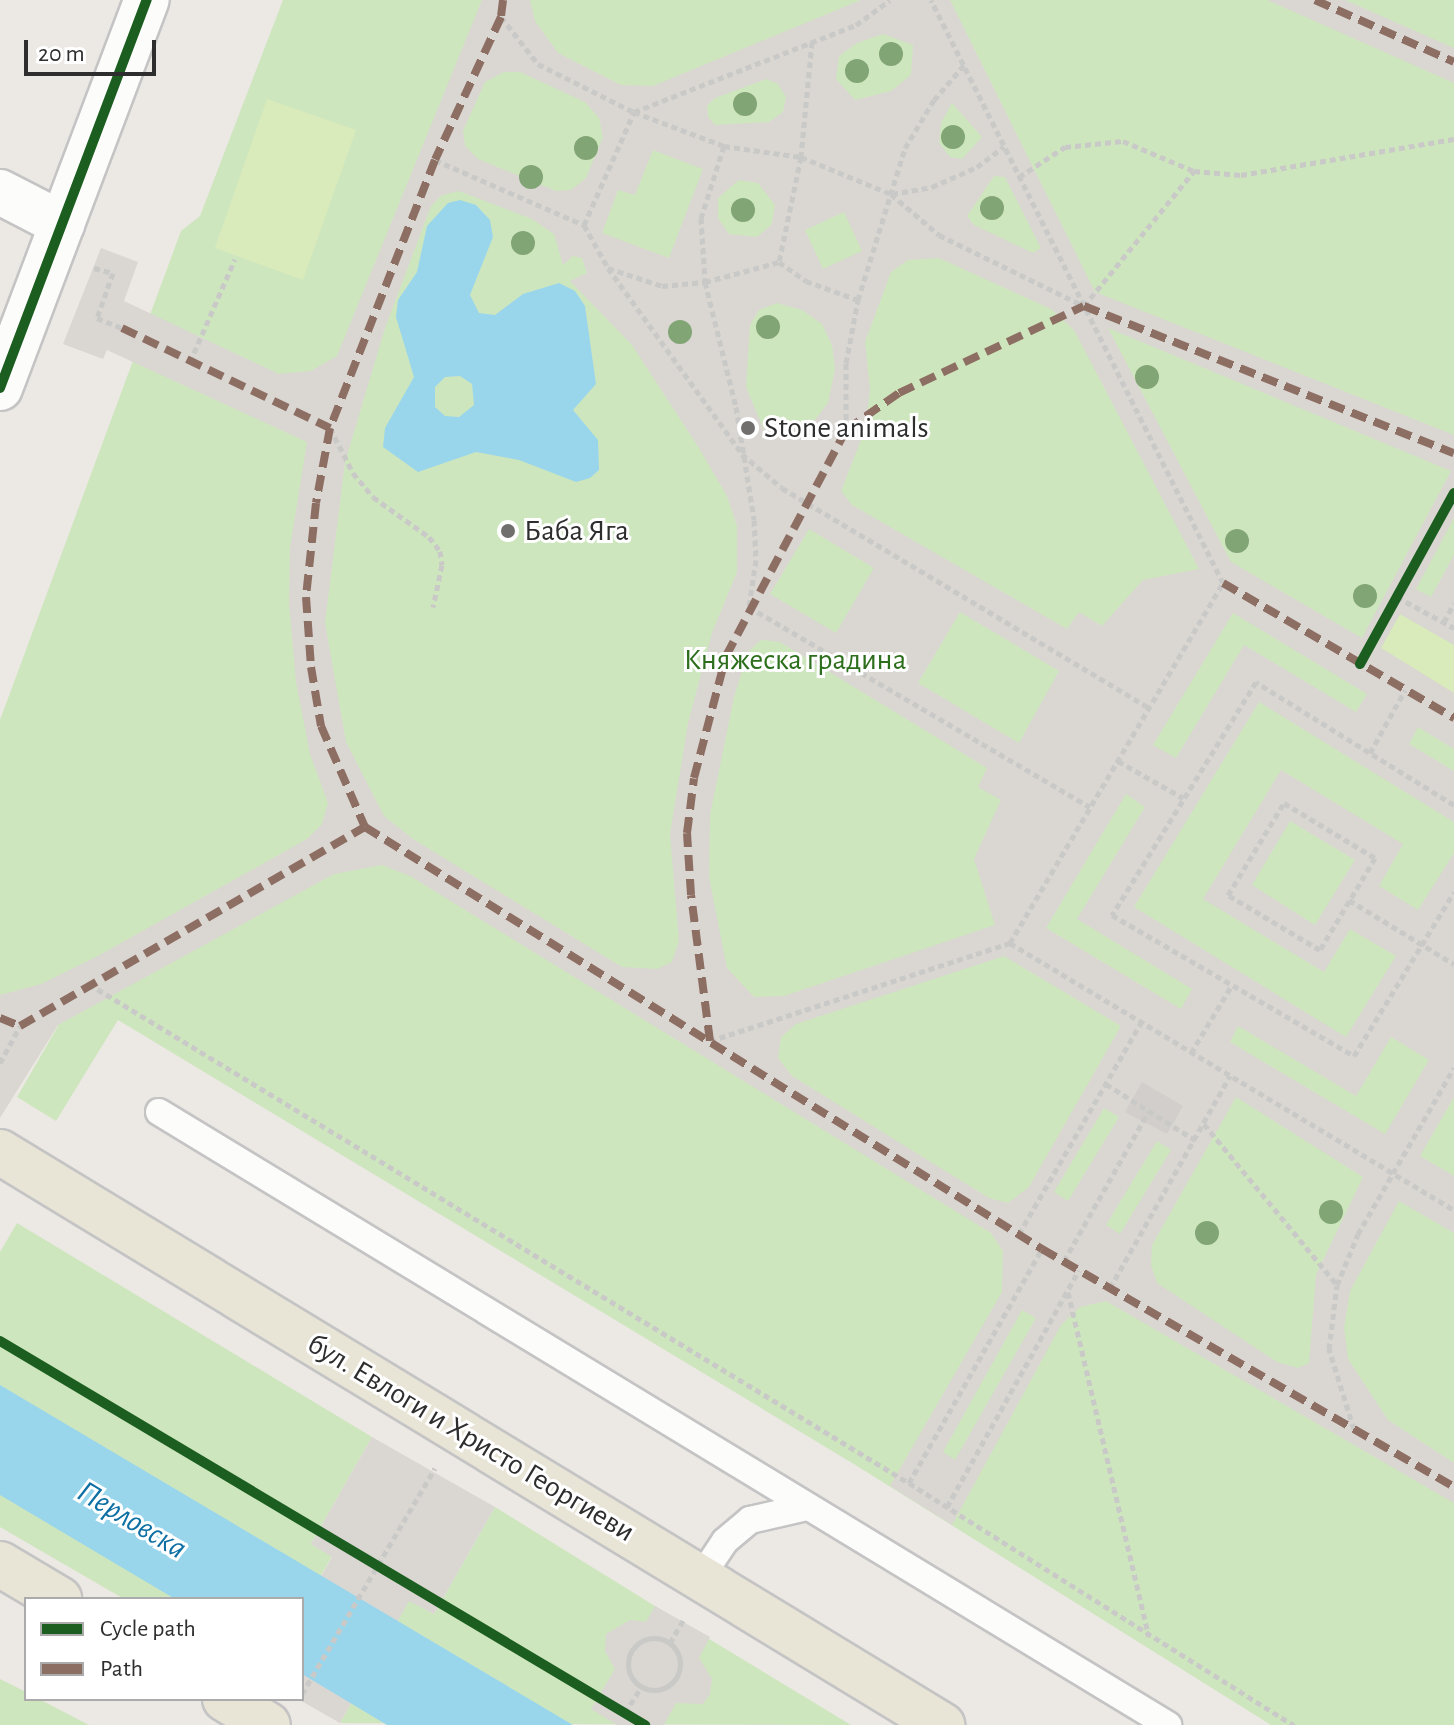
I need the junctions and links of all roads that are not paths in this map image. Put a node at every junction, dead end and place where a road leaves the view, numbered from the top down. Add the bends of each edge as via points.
1 (147, 0) edge
2 (0, 192) edge
3 (62, 224) junction
4 (0, 388) edge
5 (159, 1112) dead end
6 (0, 1152) edge
7 (807, 1507) junction
8 (0, 1564) edge
9 (694, 1596) junction
10 (56, 1597) edge
11 (228, 1701) edge
12 (268, 1725) edge
13 (942, 1725) edge
14 (1168, 1725) edge

1 - 3 street
2 - 3 street
3 - 4 street
5 - 7 lane
6 - 9 main road, бул. Евлоги и Христо Георгиеви via 458,1430
7 - 9 lane via 750,1520 725,1541
7 - 14 lane
8 - 10 main road
9 - 13 main road, бул. Евлоги и Христо Георгиеви
11 - 12 main road

